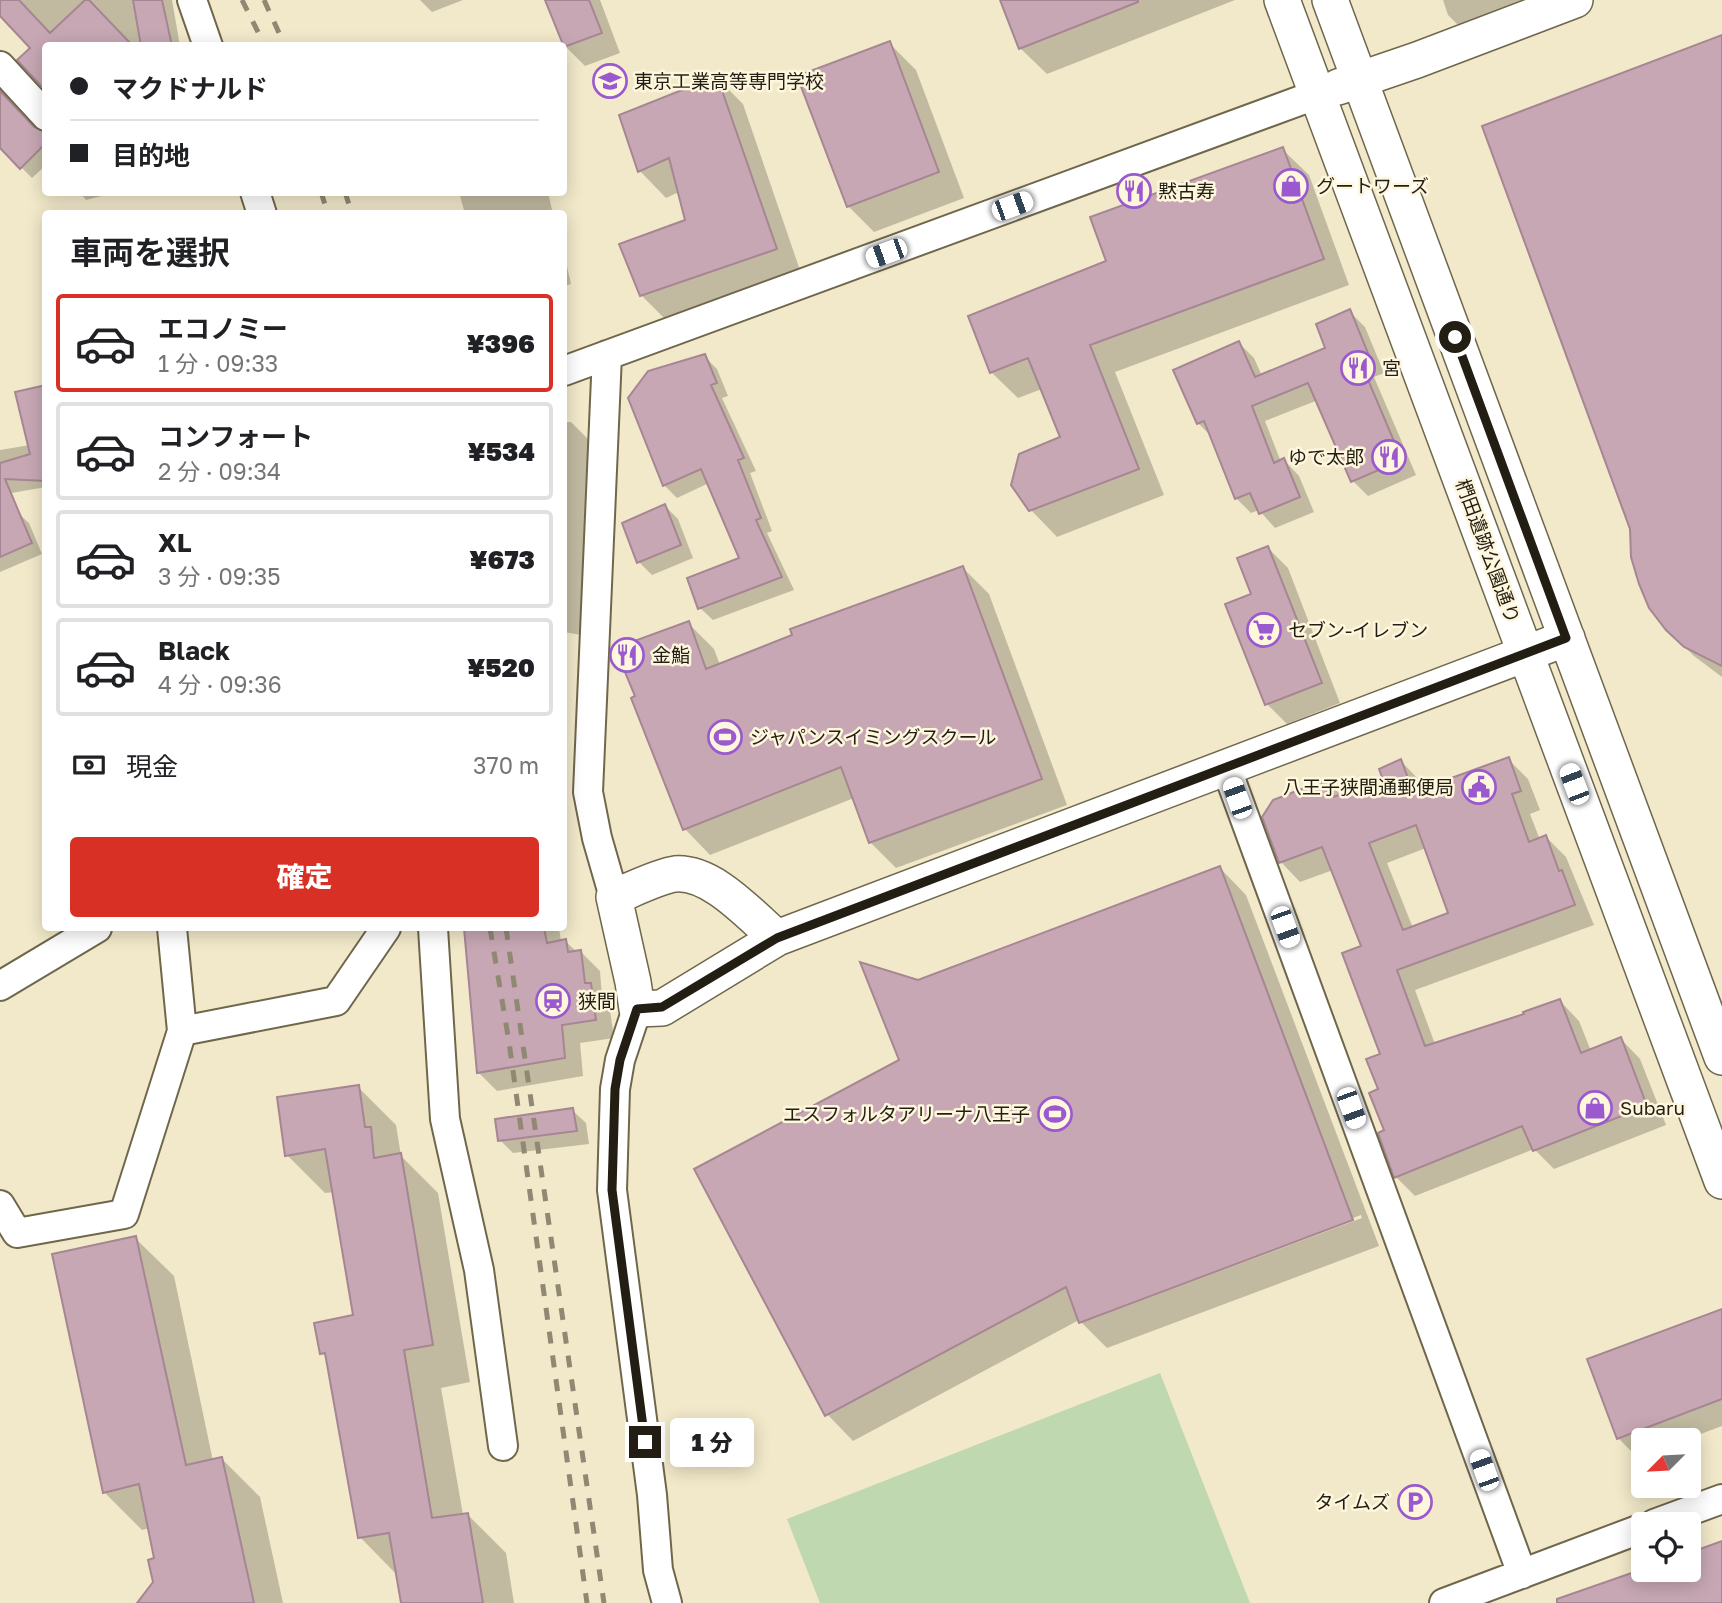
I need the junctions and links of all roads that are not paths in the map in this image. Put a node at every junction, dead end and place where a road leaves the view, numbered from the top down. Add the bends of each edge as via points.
1 (192, 0) edge
2 (1282, 0) edge
3 (1330, 0) edge
4 (1575, 0) edge
5 (207, 42) edge
6 (0, 66) edge
7 (1360, 80) junction
8 (1318, 94) junction
9 (42, 112) edge
10 (607, 355) junction
11 (567, 370) edge
12 (1566, 638) junction
13 (1525, 654) junction
14 (1226, 767) junction
15 (614, 897) junction
16 (92, 931) edge
17 (172, 931) edge
18 (384, 931) edge
19 (433, 931) edge
20 (777, 938) junction
21 (0, 986) edge
22 (637, 1009) junction
23 (182, 1031) junction
24 (1722, 1057) edge
25 (1722, 1181) edge
26 (0, 1205) edge
27 (503, 1446) dead end
28 (1722, 1499) edge
29 (1687, 1512) edge
30 (1631, 1533) edge
31 (1522, 1574) junction
32 (667, 1603) edge
33 (1444, 1603) edge

1 - 5 street
2 - 8 street, 椚田遺跡公園通り
3 - 7 street
4 - 7 street
6 - 9 street
7 - 8 street
7 - 12 street
8 - 10 street
8 - 13 street, 椚田遺跡公園通り
10 - 11 street
10 - 15 street via 588,792
12 - 13 street
12 - 24 street
13 - 14 street
13 - 25 street, 椚田遺跡公園通り
14 - 20 street
14 - 31 street
15 - 20 street via 673,874 698,876 715,884
15 - 22 street
16 - 21 street
17 - 23 street
18 - 23 street via 336,1001
19 - 27 street via 445,1119 479,1270
20 - 22 street via 662,1007
22 - 32 street via 615,1089 612,1190 658,1570
23 - 26 street via 124,1214 17,1233
28 - 29 street
30 - 31 street
31 - 33 street

